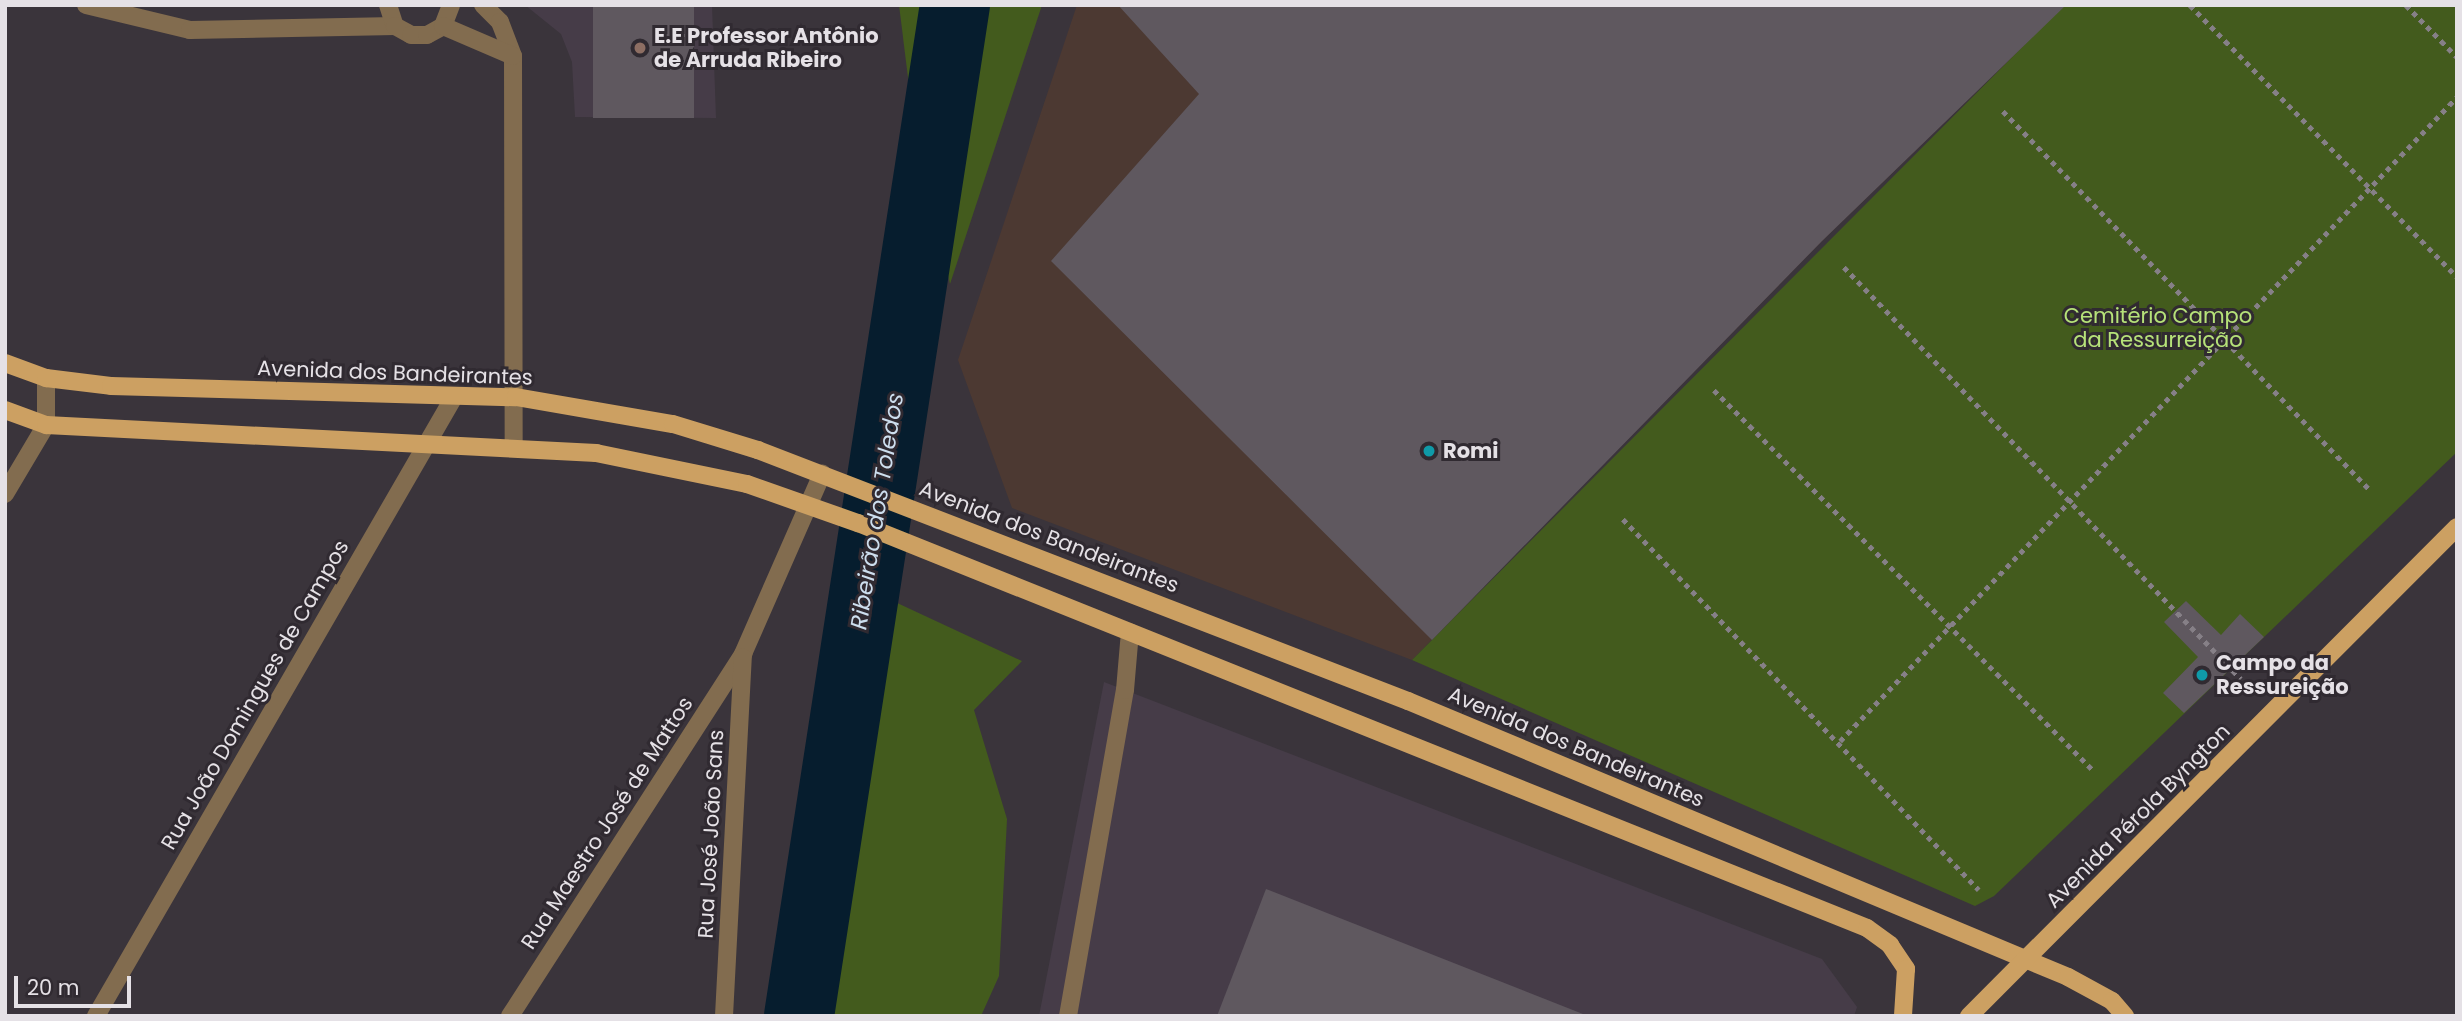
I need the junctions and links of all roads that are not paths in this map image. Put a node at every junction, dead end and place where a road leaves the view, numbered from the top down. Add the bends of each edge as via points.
1 (86, 5) edge
2 (388, 5) edge
3 (451, 5) edge
4 (483, 5) edge
5 (396, 26) junction
6 (443, 26) junction
7 (513, 56) junction
8 (5, 363) edge
9 (46, 378) junction
10 (454, 397) junction
11 (516, 397) junction
12 (5, 410) edge
13 (46, 425) junction
14 (425, 446) junction
15 (514, 447) junction
16 (822, 474) junction
17 (5, 494) edge
18 (809, 505) junction
19 (2457, 527) edge
20 (1129, 632) junction
21 (743, 654) junction
22 (2026, 961) junction
23 (96, 1016) edge
24 (510, 1016) edge
25 (724, 1016) edge
26 (1068, 1016) edge
27 (1903, 1016) edge
28 (1969, 1016) edge
29 (2125, 1016) edge

1 - 5 street via 190,30
2 - 5 street
3 - 6 street
4 - 7 street via 500,22
5 - 6 street via 411,35 428,35
6 - 7 street
7 - 11 street
8 - 9 main road, Avenida dos Bandeirantes
9 - 10 main road, Avenida dos Bandeirantes via 111,386
9 - 13 street
10 - 11 main road, Avenida dos Bandeirantes
10 - 14 street, Rua João Domingues de Campos
11 - 15 street
11 - 16 main road, Avenida dos Bandeirantes via 673,424
12 - 13 main road
13 - 14 main road
13 - 17 street
14 - 15 main road
14 - 23 street, Rua João Domingues de Campos
15 - 18 main road via 659,463
16 - 18 street
16 - 22 main road, Avenida dos Bandeirantes via 1408,701
18 - 20 main road
18 - 21 street
19 - 22 main road, Avenida Pérola Byngton
20 - 26 street via 1125,690
20 - 27 main road via 1867,928 1890,945 1906,969
21 - 24 street, Rua Maestro José de Mattos
21 - 25 street, Rua José João Sans
22 - 28 main road, Avenida Pérola Byngton
22 - 29 main road, Avenida dos Bandeirantes via 2068,977 2112,1002

